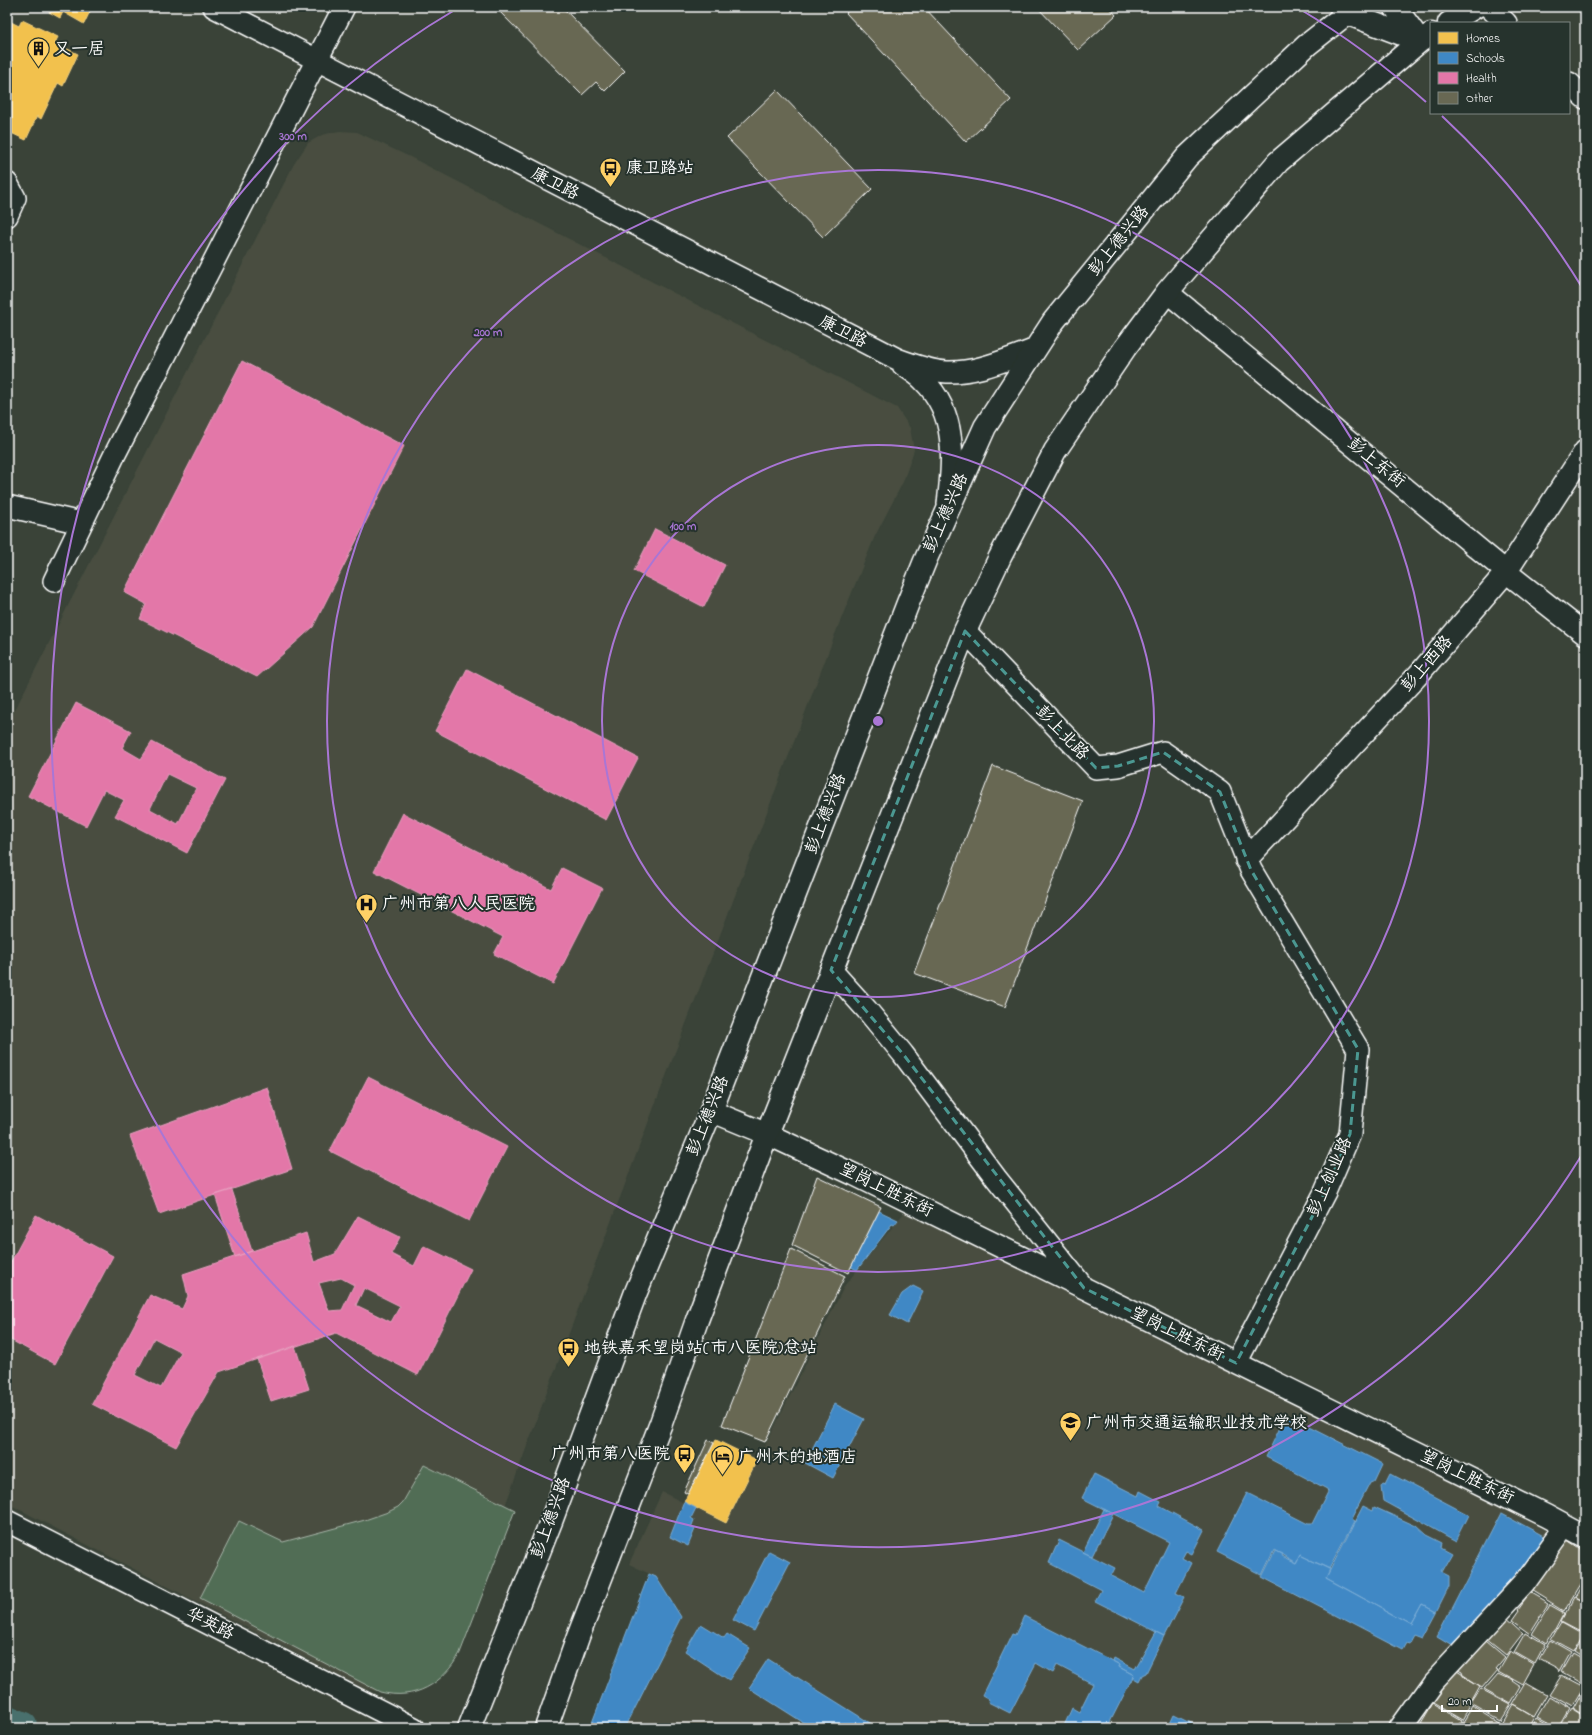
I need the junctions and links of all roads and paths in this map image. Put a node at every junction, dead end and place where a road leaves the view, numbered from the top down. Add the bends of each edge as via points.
1 (214, 7) edge
2 (344, 7) edge
3 (1395, 7) edge
4 (1475, 7) edge
5 (1489, 7) edge
6 (1347, 9) edge
7 (1451, 22) edge
8 (1505, 22) edge
9 (1426, 37) edge
10 (317, 61) junction
11 (1570, 84) edge
12 (1585, 98) edge
13 (7, 183) edge
14 (7, 216) edge
15 (1167, 292) junction
16 (1034, 350) junction
17 (897, 359) junction
18 (1585, 451) edge
19 (7, 506) edge
20 (948, 510) junction
21 (81, 523) junction
22 (1507, 571) junction
23 (54, 581) dead end
24 (965, 631) junction
25 (1585, 634) edge
26 (1246, 860) junction
27 (831, 970) junction
28 (711, 1111) junction
29 (767, 1134) junction
30 (1084, 1288) junction
31 (1236, 1364) junction
32 (7, 1521) edge
33 (1565, 1527) junction
34 (1585, 1537) edge
35 (414, 1728) edge
36 (469, 1728) edge
37 (546, 1728) edge
38 (1400, 1728) edge

1 - 10 street, 康卫路
2 - 10 street
3 - 9 street
4 - 7 street
5 - 8 street
6 - 9 street
6 - 16 street, 彭上德兴路 via 1272,76 1188,158 1053,322
9 - 15 street via 1278,162
10 - 17 street, 康卫路
10 - 21 street
11 - 12 street
13 - 14 street via 16,198
15 - 22 street, 彭上东街
15 - 24 street via 1125,348 1055,451 1000,556
16 - 17 street via 994,364 948,372 916,366
16 - 20 street, 彭上德兴路 via 985,426
17 - 20 street via 923,380 944,410 952,448
18 - 22 street, 彭上西路
19 - 21 street
20 - 28 street, 彭上德兴路 via 908,603
21 - 23 street
22 - 25 street, 彭上东街
22 - 26 street, 彭上西路 via 1418,674
24 - 26 street, 彭上北路 via 1096,768 1118,766 1163,752 1220,792
24 - 27 street
26 - 31 street, 彭上创业路 via 1358,1049 1350,1134 1325,1192
27 - 29 street
27 - 30 street via 868,1010
28 - 29 street, 望岗上胜东街
28 - 36 street, 彭上德兴路 via 636,1292 552,1518
29 - 30 street, 望岗上胜东街
29 - 37 street
30 - 31 street, 望岗上胜东街
31 - 33 street, 望岗上胜东街
32 - 35 street, 华英路
33 - 34 street, 望岗上胜东街
33 - 38 street via 1524,1584 1433,1682

